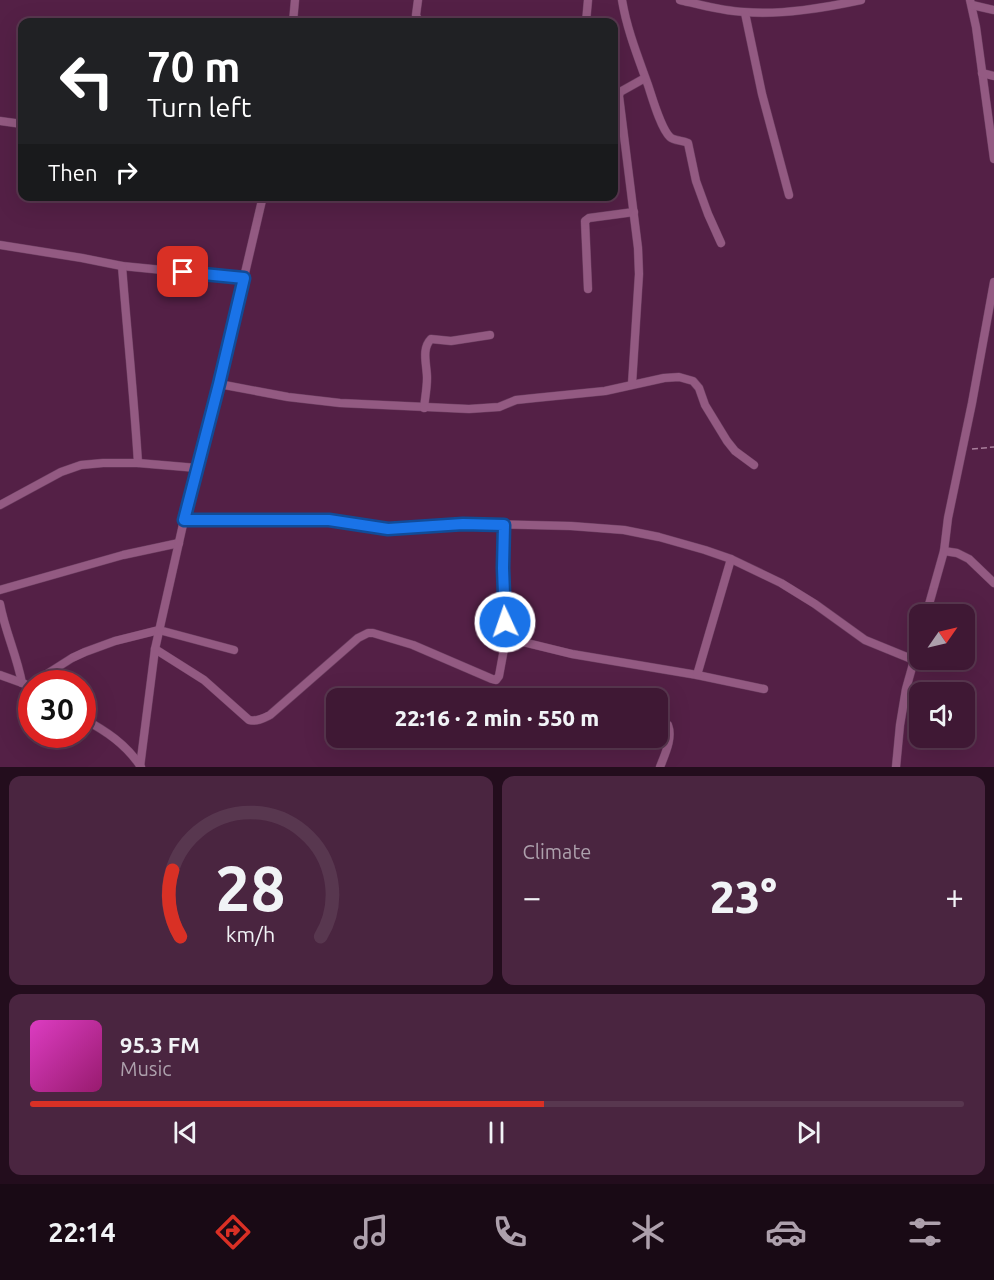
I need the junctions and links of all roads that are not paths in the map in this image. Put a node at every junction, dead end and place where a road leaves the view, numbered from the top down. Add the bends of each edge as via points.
1 (295, 0) edge
2 (418, 0) edge
3 (588, 0) edge
4 (622, 0) edge
5 (680, 0) edge
6 (861, 0) edge
7 (971, 2) edge
8 (994, 10) edge
9 (745, 13) junction
10 (293, 18) edge
11 (417, 18) edge
12 (586, 18) edge
13 (982, 73) junction
14 (994, 76) edge
15 (645, 78) junction
16 (0, 121) edge
17 (18, 123) edge
18 (994, 159) edge
19 (789, 195) dead end
20 (262, 201) edge
21 (634, 212) junction
22 (721, 243) dead end
23 (0, 245) edge
24 (122, 266) junction
25 (244, 278) junction
26 (994, 282) edge
27 (588, 289) dead end
28 (490, 335) dead end
29 (219, 384) junction
30 (632, 384) junction
31 (424, 408) junction
32 (138, 463) junction
33 (754, 465) dead end
34 (197, 468) junction
35 (0, 505) edge
36 (184, 520) junction
37 (504, 525) junction
38 (179, 543) junction
39 (944, 550) junction
40 (731, 559) junction
41 (994, 584) edge
42 (0, 590) edge
43 (0, 604) edge
44 (929, 604) edge
45 (159, 630) junction
46 (506, 638) junction
47 (155, 649) junction
48 (234, 650) dead end
49 (909, 658) edge
50 (21, 670) edge
51 (52, 670) edge
52 (911, 670) edge
53 (0, 675) edge
54 (697, 675) junction
55 (18, 682) edge
56 (764, 689) dead end
57 (96, 725) edge
58 (668, 725) edge
59 (668, 745) edge
60 (667, 748) edge
61 (140, 767) edge
62 (660, 767) edge
63 (896, 767) edge

1 - 10 street
2 - 11 street
3 - 12 street
4 - 15 street
5 - 9 street
6 - 9 street via 787,12
7 - 8 street
7 - 13 street
9 - 19 street
13 - 14 street
13 - 18 street
15 - 21 street via 619,96
15 - 22 street via 669,136 688,143 696,181
16 - 17 street
20 - 25 street
21 - 27 street via 585,221
21 - 30 street via 639,274
23 - 24 street
24 - 25 street
24 - 32 street
25 - 29 street
26 - 39 street
28 - 31 street via 428,342
29 - 31 street via 288,397
29 - 34 street
30 - 31 street via 605,391 516,400 499,407
30 - 33 street via 671,377 693,381 727,441
32 - 34 street
32 - 35 street via 74,466
34 - 36 street
36 - 37 street via 329,520 388,529
36 - 38 street
37 - 40 street via 624,530
37 - 46 street
38 - 42 street
38 - 45 street
39 - 41 street via 969,559
39 - 44 street
40 - 49 street via 781,583 865,640
40 - 54 street
43 - 50 street
45 - 47 street
45 - 48 street
45 - 51 street via 85,652
46 - 47 street via 499,676 492,680 413,645 368,633 270,715 253,721 204,680
46 - 54 street via 572,654
47 - 61 street
52 - 63 street
53 - 55 street
54 - 56 street
57 - 61 street via 126,747
58 - 59 street
60 - 62 street

